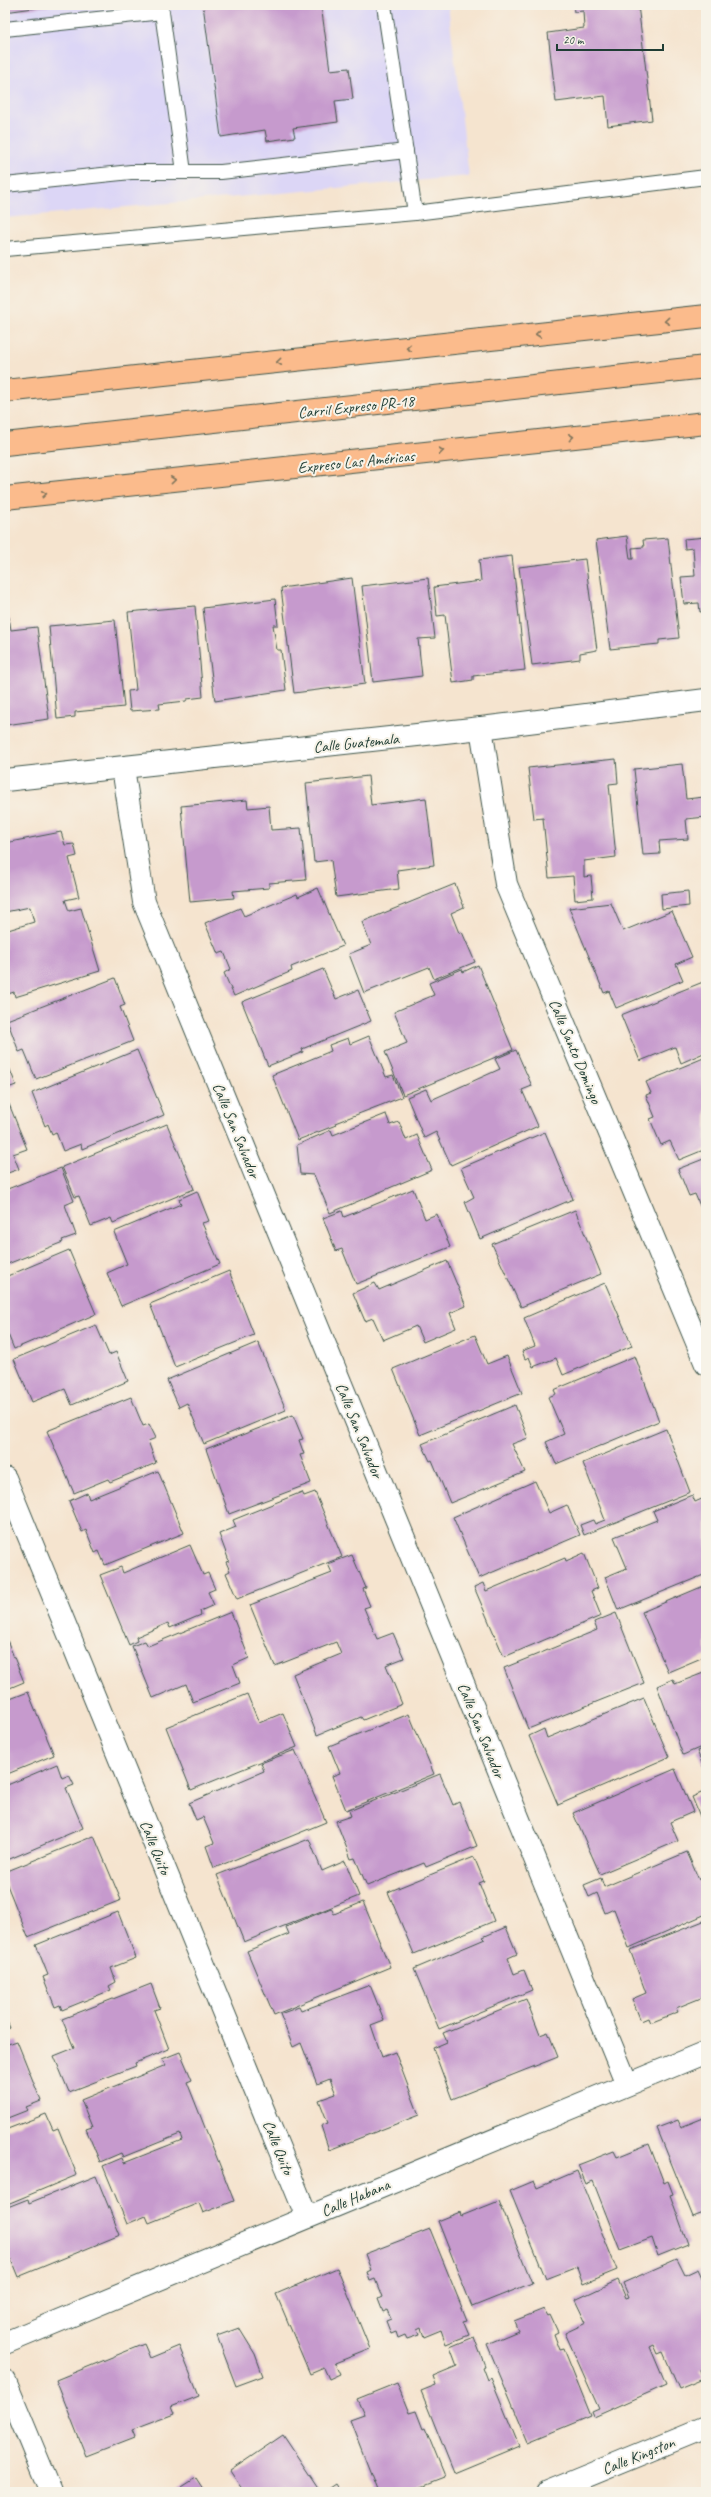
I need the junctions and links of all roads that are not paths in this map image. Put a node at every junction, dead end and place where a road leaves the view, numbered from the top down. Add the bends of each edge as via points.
1 (384, 5) edge
2 (5, 29) edge
3 (406, 151) junction
4 (184, 172) junction
5 (706, 177) edge
6 (5, 184) edge
7 (415, 213) junction
8 (5, 249) edge
9 (706, 316) edge
10 (706, 368) edge
11 (5, 392) edge
12 (706, 423) edge
13 (5, 444) edge
14 (5, 498) edge
15 (706, 700) edge
16 (481, 728) junction
17 (123, 768) junction
18 (5, 780) edge
19 (706, 1364) edge
20 (5, 1478) edge
21 (706, 2052) edge
22 (628, 2084) junction
23 (307, 2217) junction
24 (5, 2343) edge
25 (5, 2381) edge
26 (706, 2427) edge
27 (51, 2492) edge
28 (548, 2492) edge

1 - 3 lane
2 - 4 lane via 162,12
3 - 4 lane via 220,172
3 - 7 lane
4 - 6 lane via 131,172
5 - 7 lane
7 - 8 lane
9 -> 11 highway
10 - 13 highway, Carril Expreso PR-18
14 -> 12 highway, Expreso Las Américas
15 - 16 street, Calle Guatemala
16 - 17 street, Calle Guatemala
16 - 19 street, Calle Santo Domingo via 506,884
17 - 18 street, Calle Guatemala
17 - 22 street, Calle San Salvador via 144,902
20 - 23 street, Calle Quito
21 - 22 street, Calle Habana
22 - 23 street, Calle Habana
23 - 24 street, Calle Habana
25 - 27 street
26 - 28 street, Calle Kingston

